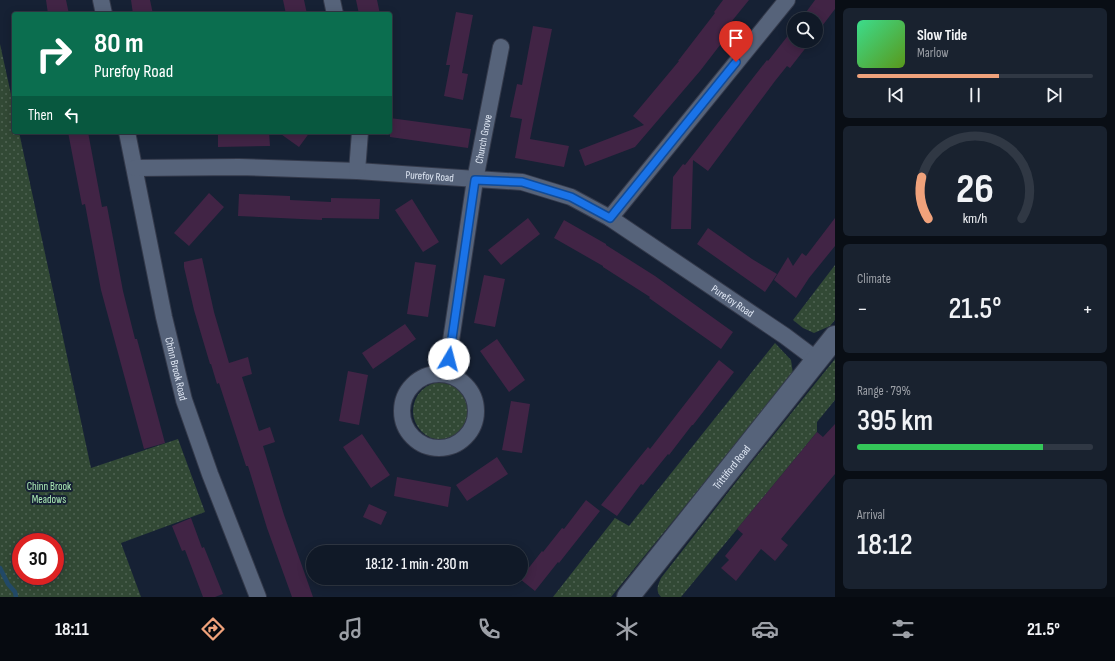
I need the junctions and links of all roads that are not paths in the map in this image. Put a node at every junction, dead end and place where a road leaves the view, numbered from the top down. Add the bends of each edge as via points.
1 (101, 0) edge
2 (332, 0) edge
3 (787, 0) edge
4 (104, 12) edge
5 (335, 12) edge
6 (501, 47) dead end
7 (128, 134) edge
8 (360, 134) edge
9 (135, 168) junction
10 (357, 170) junction
11 (475, 180) junction
12 (610, 218) junction
13 (835, 337) edge
14 (817, 360) junction
15 (446, 374) junction
16 (258, 597) edge
17 (628, 597) edge

1 - 4 street
2 - 5 street
3 - 12 street
6 - 11 street, Church Grove
7 - 9 street, Chinn Brook Road
8 - 10 street
9 - 10 street, Purefoy Road
9 - 16 street, Chinn Brook Road via 164,317 184,400
10 - 11 street, Purefoy Road
11 - 12 street, Purefoy Road via 522,182 571,197
11 - 15 street, Church Grove
12 - 14 street, Purefoy Road
13 - 14 street, Trittiford Road
14 - 17 street, Trittiford Road
15 - 15 street via 458,378 467,386 476,408 475,420 470,432 462,440 451,446 427,447 407,432 402,420 401,407 404,395 411,385 422,377 434,373

